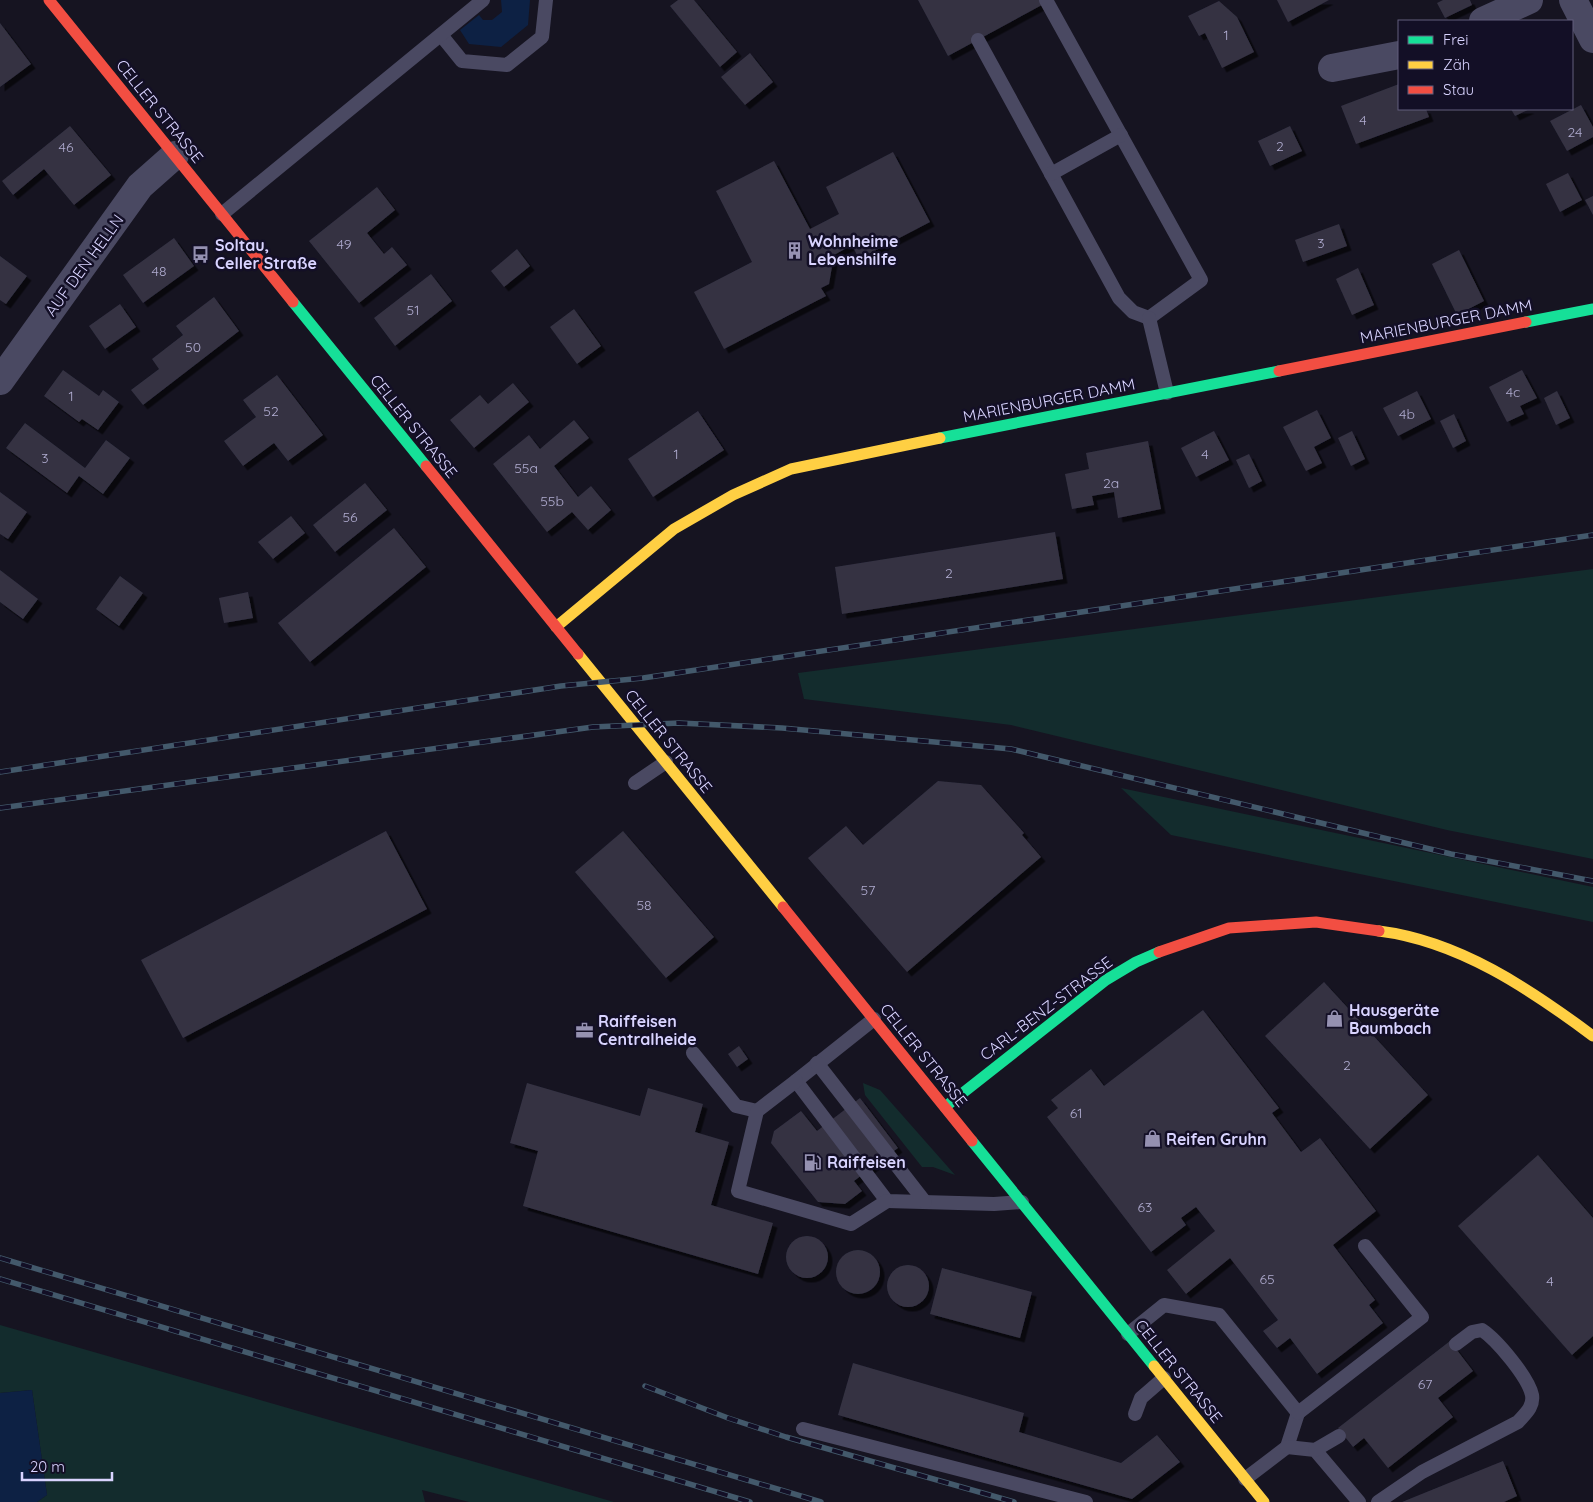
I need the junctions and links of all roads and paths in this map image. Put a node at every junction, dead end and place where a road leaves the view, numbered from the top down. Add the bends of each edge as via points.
1 (49, 0) edge
2 (483, 0) edge
3 (546, 0) edge
4 (1046, 0) edge
5 (1529, 0) edge
6 (1573, 0) edge
7 (1485, 20) edge
8 (440, 34) junction
9 (1593, 39) edge
10 (978, 40) dead end
11 (1398, 55) edge
12 (1332, 68) dead end
13 (1121, 135) junction
14 (174, 155) junction
15 (1050, 174) junction
16 (222, 214) junction
17 (1593, 309) edge
18 (1149, 318) junction
19 (0, 381) edge
20 (1167, 393) junction
21 (556, 627) junction
22 (666, 762) junction
23 (635, 783) dead end
24 (874, 1019) junction
25 (1593, 1036) edge
26 (693, 1053) dead end
27 (817, 1064) junction
28 (796, 1081) junction
29 (945, 1107) junction
30 (758, 1112) junction
31 (887, 1201) junction
32 (925, 1202) junction
33 (1023, 1202) junction
34 (1365, 1246) dead end
35 (1128, 1334) junction
36 (1456, 1344) dead end
37 (1164, 1378) junction
38 (1298, 1413) junction
39 (1135, 1414) dead end
40 (804, 1429) dead end
41 (1340, 1436) dead end
42 (1287, 1447) junction
43 (1315, 1450) junction
44 (1245, 1479) junction
45 (1261, 1501) edge
46 (1086, 1502) edge
47 (1359, 1502) edge
48 (1378, 1502) edge

1 - 14 main road, CELLER STRASSE
2 - 8 lane
3 - 8 lane via 542,37 507,65 462,61
4 - 13 lane
5 - 7 street
6 - 9 street
8 - 16 lane
10 - 15 lane
11 - 12 street
13 - 15 lane
13 - 18 lane via 1201,280
14 - 16 main road, CELLER STRASSE
14 - 19 street, AUF DEN HELLN via 140,186
15 - 18 lane via 1119,298 1134,312
16 - 21 main road, CELLER STRASSE
17 - 20 main road, MARIENBURGER DAMM
18 - 20 lane
20 - 21 main road, MARIENBURGER DAMM via 791,469 733,494 674,529
21 - 22 main road, CELLER STRASSE
22 - 23 lane
22 - 24 main road, CELLER STRASSE
24 - 27 lane
24 - 29 main road, CELLER STRASSE
25 - 29 main road, CARL-BENZ-STRASSE via 1540,997 1473,960 1404,934 1316,922 1229,928 1177,944 1106,980
26 - 30 lane via 736,1106
27 - 28 lane
27 - 32 lane
28 - 30 lane
28 - 31 lane
29 - 33 main road, CELLER STRASSE
30 - 31 lane via 738,1191 851,1224
31 - 32 lane
32 - 33 lane
33 - 35 main road, CELLER STRASSE
34 - 38 lane via 1422,1317
35 - 37 main road, CELLER STRASSE
35 - 38 lane via 1164,1306 1219,1314
36 - 48 lane via 1472,1332 1482,1330 1492,1337 1524,1378 1532,1396 1530,1409 1518,1422 1422,1472
37 - 39 lane via 1141,1398
37 - 44 main road, CELLER STRASSE
38 - 42 lane
40 - 46 lane
41 - 43 lane
42 - 43 lane
42 - 44 lane
43 - 47 lane
44 - 45 main road, CELLER STRASSE

